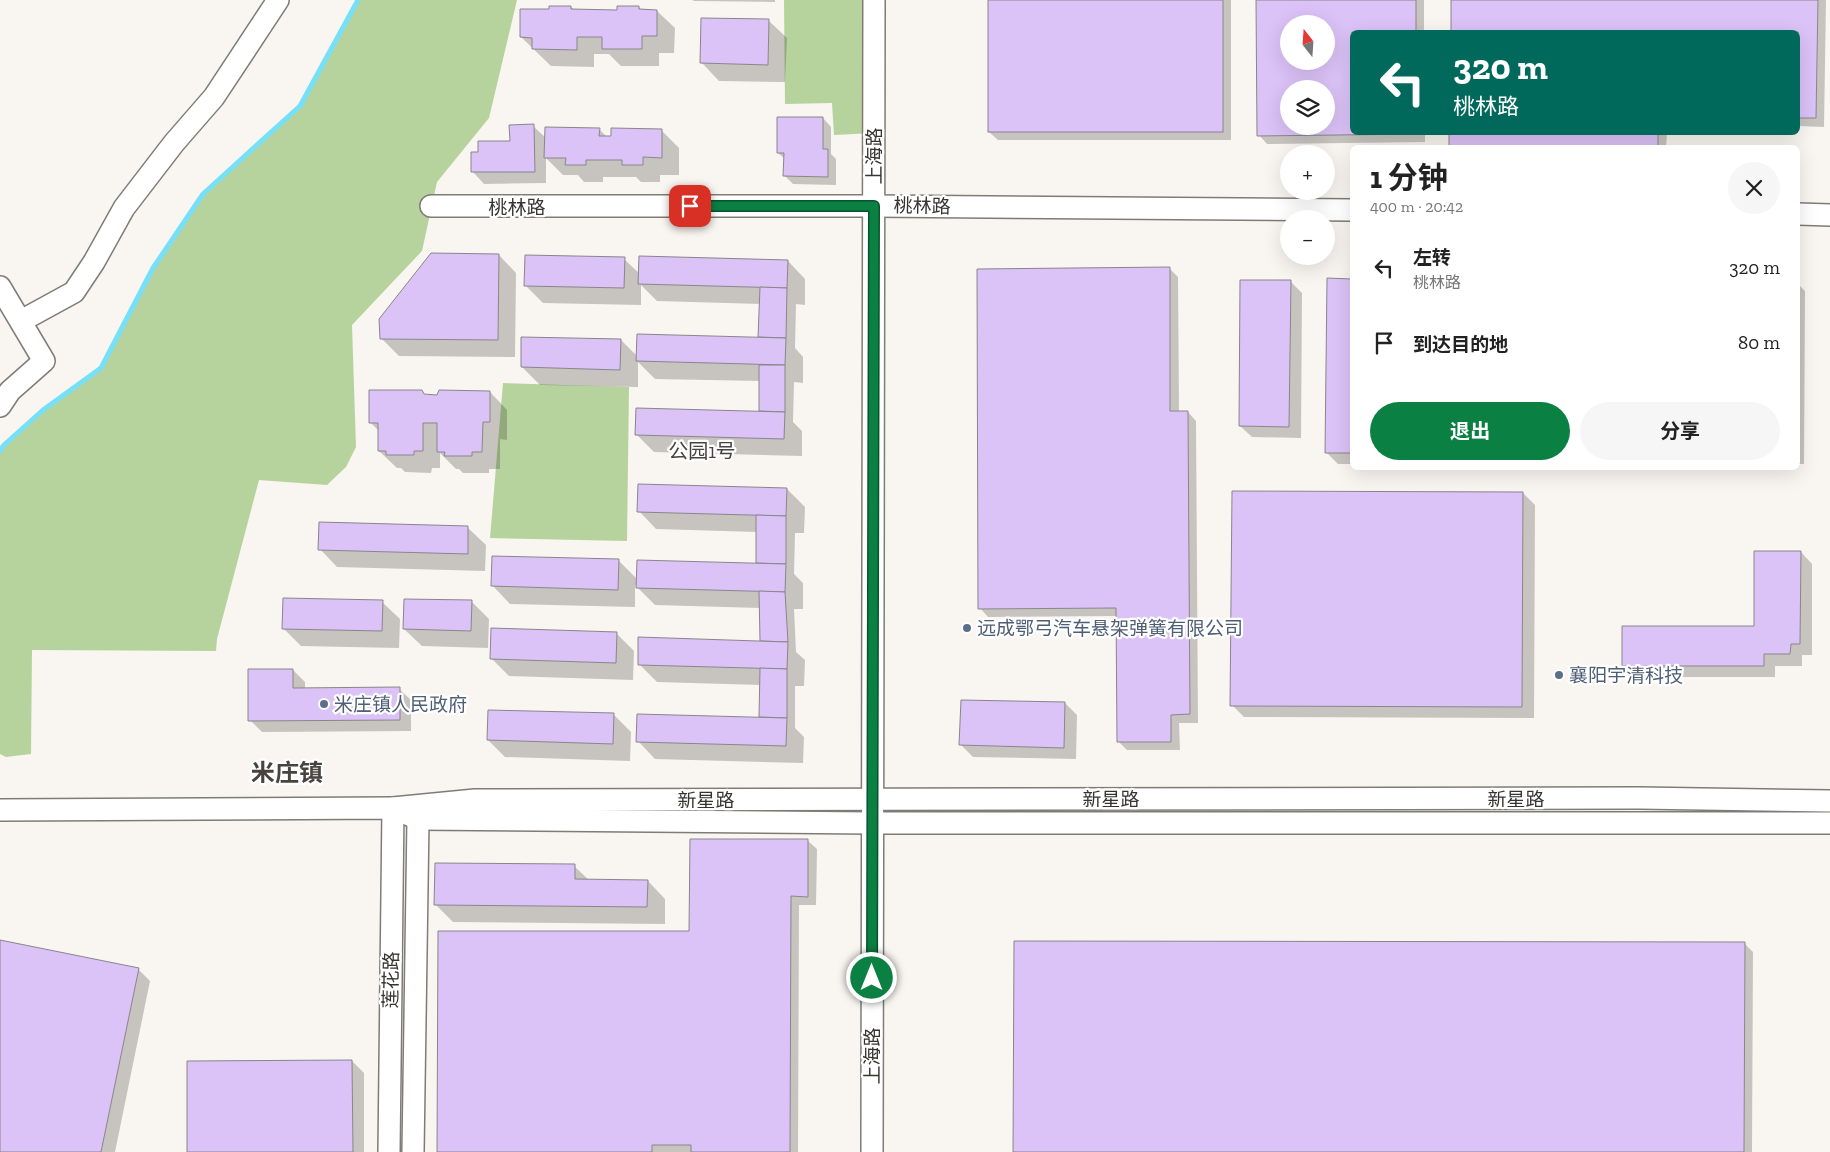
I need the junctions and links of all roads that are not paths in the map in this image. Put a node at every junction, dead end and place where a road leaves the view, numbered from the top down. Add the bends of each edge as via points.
1 (278, 0) edge
2 (874, 0) edge
3 (431, 206) dead end
4 (874, 206) junction
5 (1350, 210) edge
6 (1800, 214) edge
7 (1830, 215) edge
8 (0, 287) edge
9 (20, 321) junction
10 (0, 406) edge
11 (872, 800) junction
12 (1830, 801) edge
13 (393, 808) junction
14 (0, 810) edge
15 (418, 819) junction
16 (872, 823) junction
17 (1830, 823) edge
18 (389, 1152) edge
19 (413, 1152) edge
20 (872, 1152) edge

1 - 9 street via 214,97 124,208 74,292
2 - 4 street, 上海路
3 - 4 street, 桃林路
4 - 5 street, 桃林路
4 - 11 street, 上海路
6 - 7 street
8 - 9 street
9 - 10 street via 44,360 10,391
11 - 12 street, 新星路 via 1639,798
11 - 13 street, 新星路 via 476,800
11 - 16 street, 上海路
13 - 14 street, 新星路
13 - 15 street
13 - 18 street, 莲花路
15 - 16 street, 新星路
15 - 19 street, 莲花路
16 - 17 street, 新星路
16 - 20 street, 上海路

